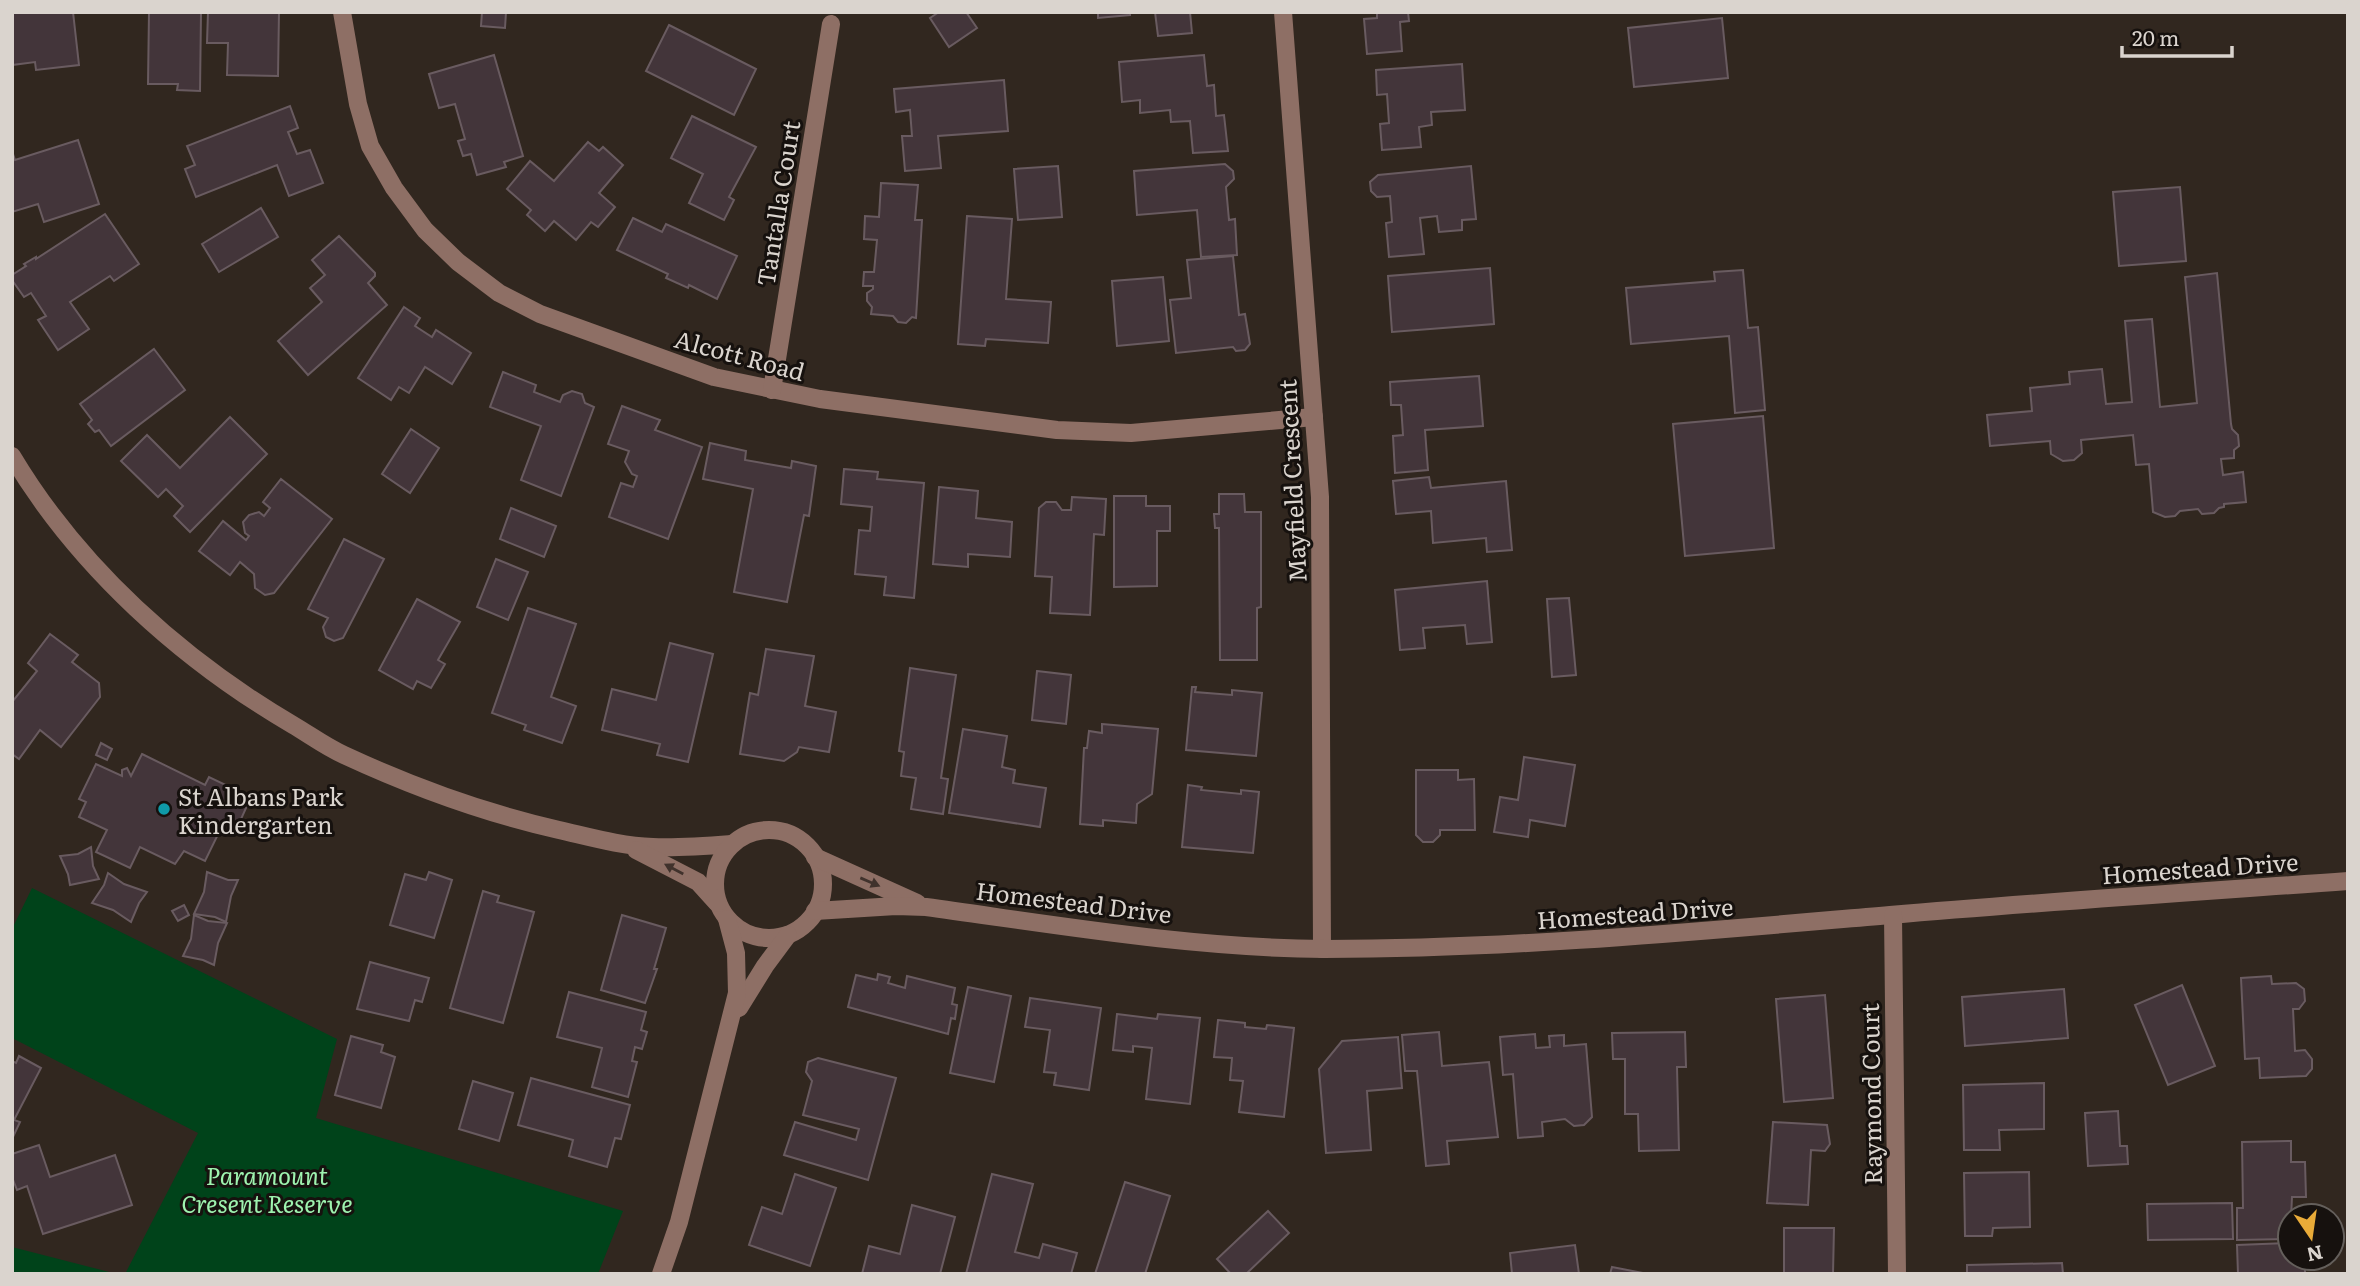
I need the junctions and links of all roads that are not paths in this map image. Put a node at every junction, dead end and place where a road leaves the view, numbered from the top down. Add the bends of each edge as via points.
1 (342, 12) edge
2 (1283, 12) edge
3 (831, 24) dead end
4 (772, 390) junction
5 (1314, 417) junction
6 (12, 456) edge
7 (623, 844) junction
8 (732, 844) junction
9 (815, 857) junction
10 (2348, 881) edge
11 (926, 906) junction
12 (722, 911) junction
13 (815, 911) junction
14 (1893, 915) junction
15 (788, 934) junction
16 (1322, 949) junction
17 (726, 1037) junction
18 (661, 1274) edge
19 (1896, 1274) edge

1 - 4 street, Alcott Road via 370,146 425,230 458,262 499,293 540,314 714,377
2 - 5 street, Mayfield Crescent
3 - 4 street, Tantalla Court
4 - 5 street, Alcott Road via 1069,430 1130,433
5 - 16 street, Mayfield Crescent via 1320,497
6 - 7 street via 72,541 128,600 190,656 258,704 343,754 448,799 511,819
7 - 8 street
12 -> 7 street via 698,882
8 - 9 street via 761,831 777,831 805,844
8 - 12 street via 716,872 714,888
9 -> 11 street, Homestead Drive
9 - 13 street via 823,884
10 - 14 street, Homestead Drive
11 - 13 street, Homestead Drive
11 - 16 street, Homestead Drive via 1163,938
12 - 15 street via 739,930 755,937
12 - 17 street via 736,953 737,993
13 - 15 street via 804,925
14 - 16 street, Homestead Drive via 1532,944
14 - 19 street, Raymond Court
15 - 17 street via 745,996
17 - 18 street via 679,1222

